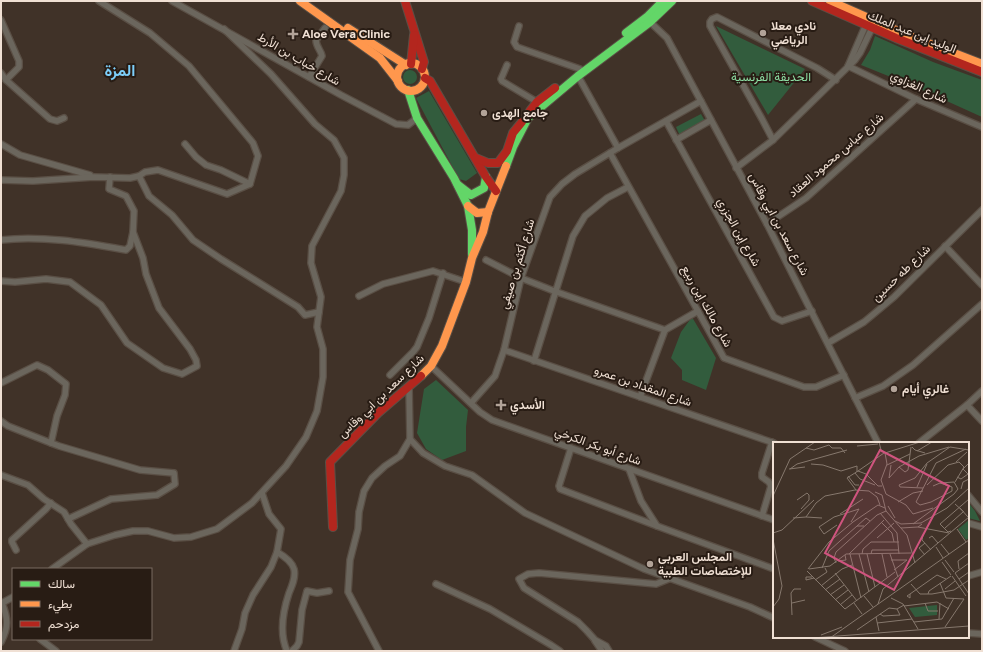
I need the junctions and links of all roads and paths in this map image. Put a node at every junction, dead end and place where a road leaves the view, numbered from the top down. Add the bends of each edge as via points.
1 (99, 1) edge
2 (172, 1) edge
3 (300, 1) edge
4 (307, 1) edge
5 (405, 1) edge
6 (663, 1) edge
7 (672, 1) edge
8 (812, 1) edge
9 (830, 1) edge
10 (1, 20) edge
11 (649, 20) junction
12 (870, 24) junction
13 (519, 26) dead end
14 (325, 28) dead end
15 (224, 29) junction
16 (414, 32) junction
17 (409, 64) junction
18 (982, 64) edge
19 (507, 65) dead end
20 (848, 66) junction
21 (422, 70) junction
22 (579, 72) junction
23 (982, 72) edge
24 (1, 74) edge
25 (309, 77) junction
26 (425, 78) junction
27 (6, 80) junction
28 (836, 80) junction
29 (398, 81) junction
30 (408, 90) junction
31 (916, 99) junction
32 (701, 101) junction
33 (537, 102) junction
34 (64, 118) dead end
35 (417, 118) junction
36 (711, 120) junction
37 (666, 122) junction
38 (982, 127) edge
39 (676, 140) junction
40 (773, 140) junction
41 (1, 144) edge
42 (185, 144) dead end
43 (618, 148) junction
44 (610, 152) junction
45 (476, 158) junction
46 (736, 168) junction
47 (139, 176) junction
48 (94, 177) junction
49 (110, 177) junction
50 (486, 177) junction
51 (1, 180) edge
52 (250, 184) junction
53 (458, 185) junction
54 (628, 187) junction
55 (496, 191) junction
56 (468, 206) junction
57 (982, 210) edge
58 (488, 212) junction
59 (767, 224) junction
60 (133, 232) junction
61 (1, 240) edge
62 (944, 246) junction
63 (472, 258) junction
64 (486, 260) dead end
65 (444, 273) junction
66 (521, 278) junction
67 (1, 281) edge
68 (466, 282) junction
69 (982, 285) edge
70 (555, 291) junction
71 (359, 296) dead end
72 (982, 305) edge
73 (698, 311) junction
74 (812, 311) junction
75 (319, 312) junction
76 (665, 330) junction
77 (828, 343) junction
78 (504, 350) junction
79 (534, 360) junction
80 (431, 366) junction
81 (390, 375) dead end
82 (844, 375) junction
83 (1, 383) edge
84 (409, 387) junction
85 (982, 391) edge
86 (640, 397) junction
87 (855, 398) junction
88 (471, 403) junction
89 (967, 405) junction
90 (1, 421) edge
91 (982, 421) edge
92 (410, 439) junction
93 (877, 442) edge
94 (920, 442) edge
95 (51, 443) junction
96 (773, 443) edge
97 (571, 448) junction
98 (629, 469) junction
99 (1, 476) edge
100 (262, 493) junction
101 (969, 496) edge
102 (51, 503) junction
103 (982, 512) edge
104 (762, 516) junction
105 (68, 519) junction
106 (773, 520) edge
107 (969, 523) edge
108 (657, 526) junction
109 (333, 527) dead end
110 (982, 527) edge
111 (87, 544) junction
112 (16, 550) dead end
113 (277, 552) junction
114 (53, 568) edge
115 (773, 569) edge
116 (982, 572) edge
117 (969, 576) edge
118 (671, 578) junction
119 (436, 584) dead end
120 (329, 591) dead end
121 (12, 597) edge
122 (2, 602) edge
123 (10, 618) edge
124 (773, 618) edge
125 (969, 632) edge
126 (982, 634) edge
127 (817, 638) edge
128 (41, 640) edge
129 (595, 640) junction
130 (1, 642) edge
131 (56, 651) edge
132 (234, 651) edge
133 (287, 651) edge
134 (292, 651) edge
135 (379, 651) edge
136 (560, 651) edge
137 (602, 651) edge
138 (609, 651) edge
139 (845, 651) edge

1 - 52 street via 150,33 189,66 253,143 258,156
2 - 15 street, شارع خباب بن الأرط
3 - 29 street via 380,58
4 - 17 street
5 - 16 street
6 - 11 street, شارع سعد بن ابي وقاس
7 - 11 street, شارع سعد بن ابي وقاس
8 - 12 street, الوليد إبن عبد الملك
9 - 12 street, الوليد إبن عبد الملك
10 - 27 street via 20,61 19,67
11 - 22 street, شارع سعد بن ابي وقاس
11 - 32 street, شارع سعد بن ابي وقاس via 667,38
12 - 18 street, الوليد إبن عبد الملك
12 - 20 street
12 - 23 street, الوليد إبن عبد الملك via 938,56
13 - 22 street via 514,42 518,47
14 - 25 street via 316,40 322,56
15 - 25 street, شارع خباب بن الأرط
15 - 75 street via 271,74 315,124 334,140 344,158 341,191 312,246 311,262 320,297
16 - 17 street via 413,52
16 - 21 street via 424,62
17 - 21 street via 419,66
17 - 29 street via 398,73
19 - 33 street via 502,81
20 - 28 street
20 - 31 street, شارع الغزاوي
21 - 26 street
22 - 33 street, شارع سعد بن ابي وقاس
22 - 43 street
22 - 55 street, شارع سعد بن ابي وقاس via 528,118 513,147
24 - 27 street
25 - 35 street, شارع خباب بن الأرط via 396,124 408,125
26 - 30 street via 419,88
26 - 45 street via 430,81
27 - 34 street via 50,119 57,121
28 - 40 street
28 - 40 street via 717,17 712,19 710,26
29 - 30 street
30 - 35 street
31 - 38 street, شارع الغزاوي
31 - 59 street, شارع عباس محمود العقاد via 806,198
32 - 36 street, شارع سعد بن ابي وقاس
32 - 37 street, شارع أكثم بن صيفي
33 - 45 street, شارع سعد بن ابي وقاس via 513,133 507,151 498,163 488,163
35 - 53 street
36 - 39 street
36 - 46 street, شارع سعد بن ابي وقاس
37 - 39 street, شارع إبن الجزري
37 - 43 street, شارع أكثم بن صيفي
39 - 74 street, شارع إبن الجزري via 774,317 782,321
40 - 46 street
41 - 48 street via 20,155
42 - 52 street via 206,165
43 - 44 street, شارع أكثم بن صيفي
44 - 54 street, شارع مالك إبن ربيع
44 - 66 street, شارع أكثم بن صيفي via 575,174 550,197
45 - 50 street
46 - 59 street, شارع سعد بن ابي وقاس
47 - 49 street
47 - 52 street via 145,172 158,170 227,194
47 - 75 street via 149,196 172,215 193,240 298,307 305,315
48 - 49 street
48 - 51 street via 33,181
49 - 60 street via 109,189 126,196 134,211
50 - 53 street via 484,188 472,195
50 - 55 street
53 - 56 street
54 - 70 street via 584,216 573,236
54 - 73 street, شارع مالك إبن ربيع
55 - 58 street, شارع سعد بن ابي وقاس
56 - 58 street via 477,213
56 - 63 street via 472,230
57 - 62 street, شارع طه حسين
58 - 63 street, شارع سعد بن ابي وقاس
59 - 74 street, شارع سعد بن ابي وقاس
60 - 61 street via 130,246 126,250 20,237
60 - 67 street via 159,308 196,360 196,366 182,374 163,368 127,343 101,305 70,282 46,279
62 - 69 street
62 - 77 street, شارع طه حسين via 888,302 864,322
63 - 68 street, شارع سعد بن ابي وقاس
64 - 66 street
65 - 68 street
65 - 71 street via 433,271 383,284
65 - 81 street via 417,346
66 - 70 street
66 - 78 street, شارع أكثم بن صيفي
68 - 80 street, شارع سعد بن ابي وقاس via 442,346
70 - 76 street
70 - 79 street
72 - 87 street via 913,365 883,386
73 - 76 street
73 - 82 street, شارع مالك إبن ربيع via 724,358 804,387 816,387
74 - 77 street, شارع سعد بن ابي وقاس
75 - 100 street via 317,327 323,349 323,377 317,410 306,437 286,466
76 - 86 street
77 - 82 street, شارع سعد بن ابي وقاس
78 - 79 street, شارع المقداد بن عمرو
78 - 88 street, شارع أكثم بن صيفي via 495,376
79 - 86 street, شارع المقداد بن عمرو
80 - 84 street, شارع سعد بن ابي وقاس
80 - 88 street, شارع أبو بكر الكرخي
82 - 87 street, شارع سعد بن ابي وقاس
83 - 95 street via 38,366 48,370 66,384
84 - 92 street
84 - 109 street, شارع سعد بن ابي وقاس via 378,413 330,462
85 - 89 street
86 - 96 street, شارع المقداد بن عمرو
87 - 93 street, شارع سعد بن ابي وقاس
88 - 97 street, شارع أبو بكر الكرخي via 492,420
89 - 91 street
89 - 94 street
90 - 95 street
92 - 118 street via 423,453 445,466 472,475 525,513 644,569
92 - 135 street via 400,456 372,478 364,491 350,560 348,592
95 - 105 street via 140,470 174,473 175,484 157,496 111,499
96 - 104 street via 762,475 771,484
97 - 98 street, شارع أبو بكر الكرخي
97 - 108 street via 560,489
98 - 104 street, شارع أبو بكر الكرخي
98 - 108 street via 641,501
99 - 102 street via 28,485
100 - 111 street via 217,529 191,537 174,538 148,531 133,531
100 - 113 street via 269,514 281,529
101 - 103 street
102 - 105 street via 64,512
102 - 112 street via 12,540
104 - 106 street, شارع أبو بكر الكرخي
105 - 111 street
107 - 110 street
108 - 115 street
111 - 114 street
113 - 132 street via 245,613
113 - 133 street via 294,568 283,619 284,644
116 - 117 street
118 - 124 street
118 - 129 street via 656,584 539,573 528,574 519,579 524,588 578,622
119 - 136 street via 490,609
120 - 134 street via 307,591 299,642
121 - 122 street
122 - 123 street
123 - 130 street
125 - 126 street
127 - 139 street
128 - 131 street
129 - 137 street
129 - 138 street via 606,646

